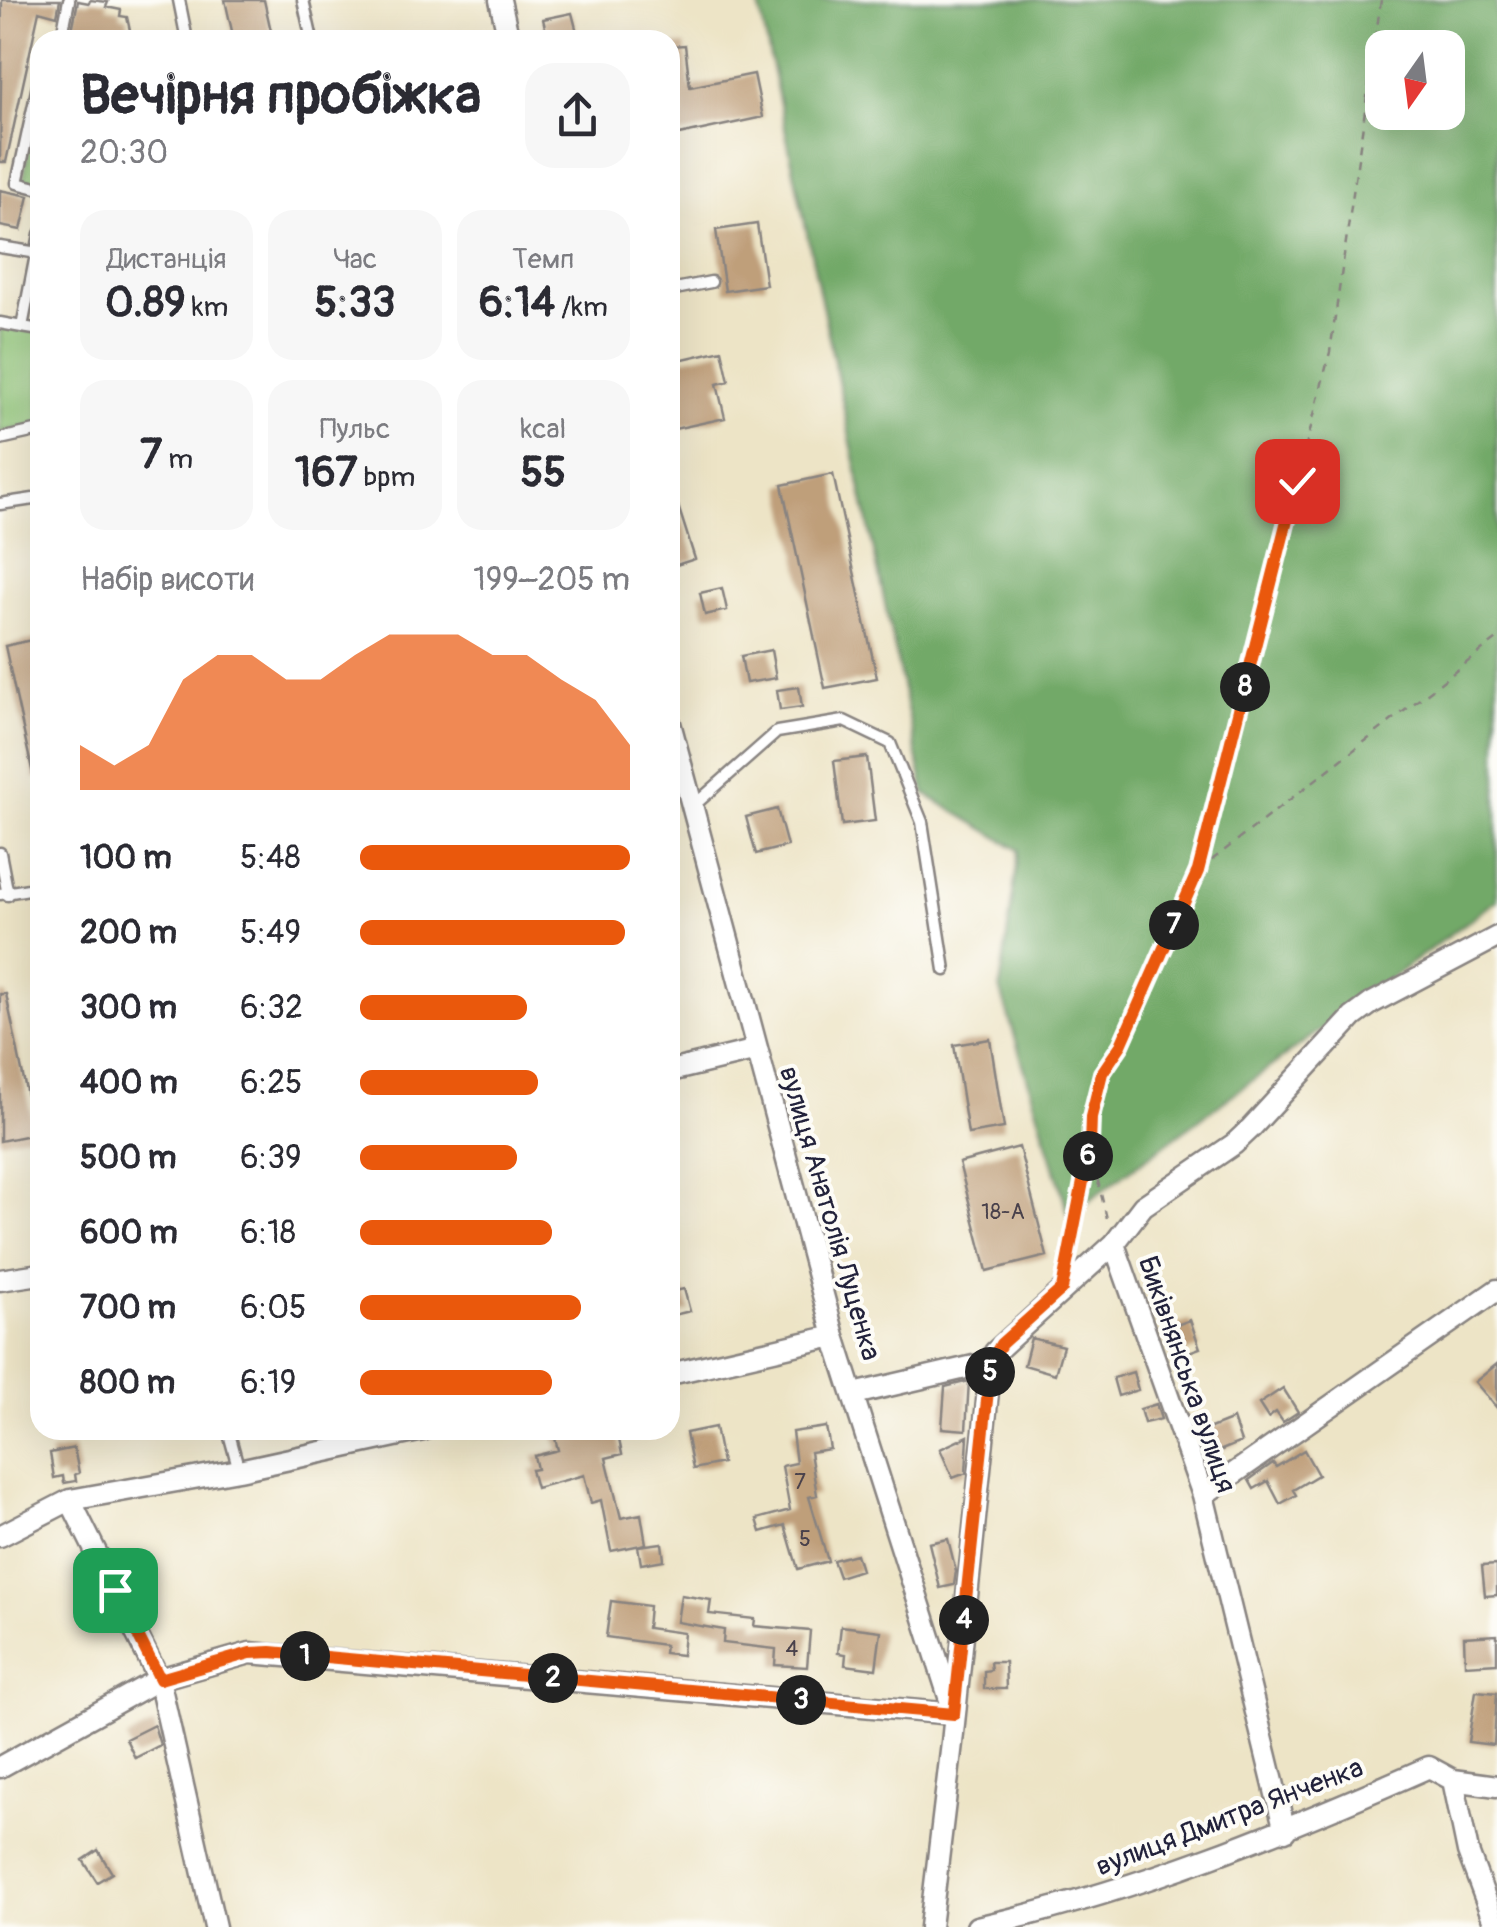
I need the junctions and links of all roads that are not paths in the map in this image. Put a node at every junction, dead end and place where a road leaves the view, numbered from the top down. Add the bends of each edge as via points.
1 (69, 0) edge
2 (179, 0) edge
3 (304, 0) edge
4 (500, 0) edge
5 (63, 30) edge
6 (185, 30) edge
7 (310, 30) edge
8 (507, 30) edge
9 (30, 123) edge
10 (30, 187) edge
11 (0, 246) edge
12 (30, 252) edge
13 (711, 282) dead end
14 (680, 288) edge
15 (30, 290) edge
16 (0, 323) edge
17 (22, 328) junction
18 (30, 329) edge
19 (30, 432) edge
20 (0, 439) edge
21 (30, 500) edge
22 (0, 504) edge
23 (680, 766) edge
24 (690, 808) junction
25 (0, 853) edge
26 (30, 889) edge
27 (4, 894) edge
28 (1497, 937) edge
29 (945, 970) dead end
30 (757, 1050) junction
31 (680, 1069) edge
32 (1114, 1244) junction
33 (30, 1276) edge
34 (0, 1280) edge
35 (1497, 1290) edge
36 (834, 1336) junction
37 (991, 1362) junction
38 (680, 1372) edge
39 (854, 1394) junction
40 (231, 1440) edge
41 (377, 1440) edge
42 (239, 1470) junction
43 (1203, 1494) junction
44 (70, 1500) junction
45 (0, 1536) edge
46 (160, 1679) junction
47 (954, 1714) junction
48 (0, 1767) edge
49 (1453, 1780) junction
50 (1497, 1786) edge
51 (1285, 1831) junction
52 (215, 1927) edge
53 (930, 1927) edge
54 (977, 1927) edge
55 (1496, 1927) edge

1 - 5 lane
2 - 6 lane
3 - 7 lane
4 - 8 street
9 - 10 lane via 17,184
11 - 12 lane
13 - 14 lane
15 - 17 lane
16 - 17 lane
17 - 18 lane
19 - 20 lane
21 - 22 lane
23 - 24 street, вулиця Анатолія Луценка
24 - 29 lane via 777,732 844,721 890,742 922,822
24 - 30 street, вулиця Анатолія Луценка
25 - 27 lane
26 - 27 lane
28 - 32 street, Биківнянська вулиця via 1353,1017 1251,1128 1143,1206
30 - 31 street
30 - 36 street, вулиця Анатолія Луценка
32 - 37 street via 1001,1344
32 - 43 street, Биківнянська вулиця
33 - 34 street
35 - 43 street
36 - 38 street
36 - 39 street, вулиця Анатолія Луценка
37 - 39 street
37 - 47 street, вулиця Анатолія Луценка
39 - 47 street, вулиця Анатолія Луценка
40 - 42 lane
41 - 42 street
42 - 44 street
43 - 51 street, Биківнянська вулиця
44 - 45 street
44 - 46 street
46 - 47 street via 271,1652
46 - 48 street
46 - 52 street
47 - 53 street, вулиця Анатолія Луценка
49 - 50 street, вулиця Дмитра Янченка
49 - 51 street, вулиця Дмитра Янченка via 1429,1767
49 - 55 street via 1468,1852
51 - 54 street, вулиця Дмитра Янченка via 1060,1908

